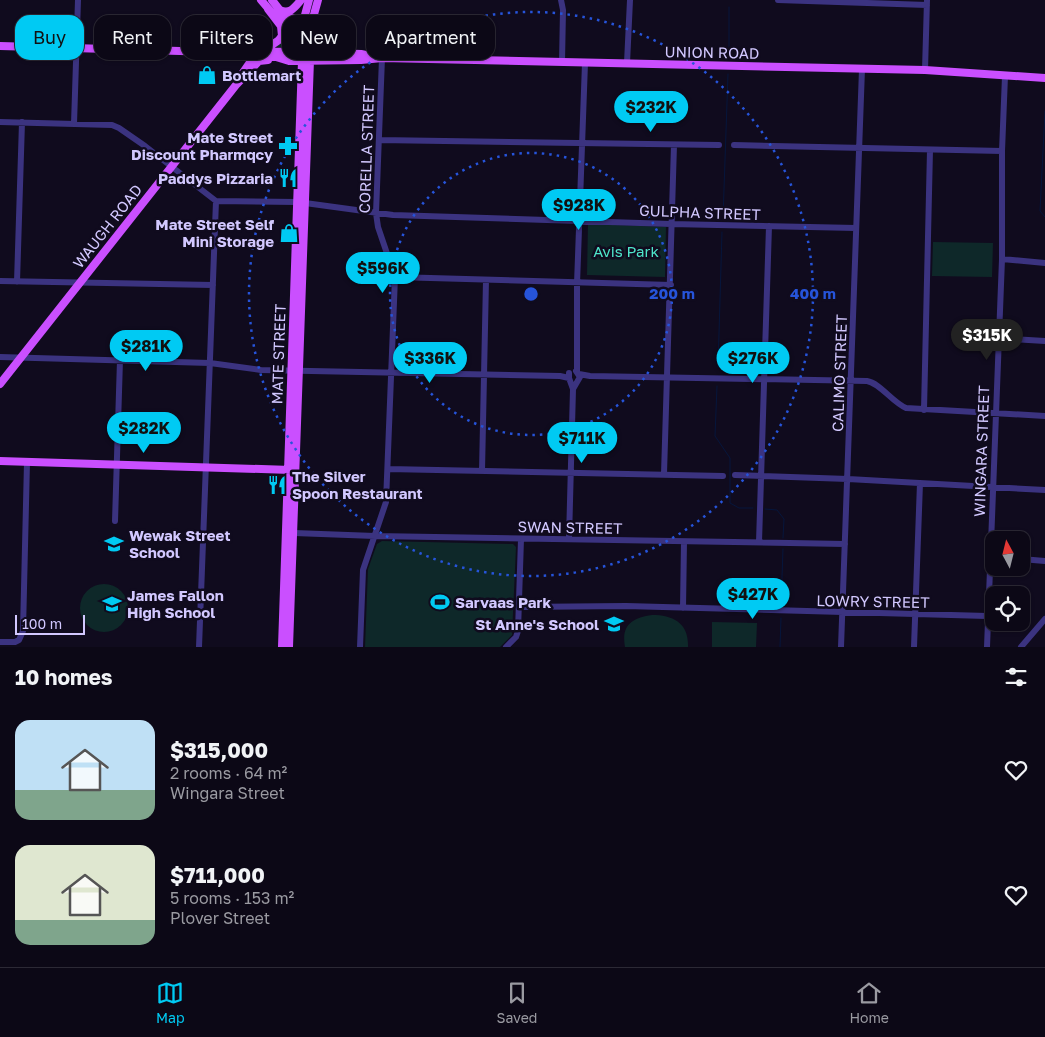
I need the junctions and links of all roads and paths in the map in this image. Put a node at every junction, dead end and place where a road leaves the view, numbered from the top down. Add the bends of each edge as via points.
1 (78, 0) edge
2 (261, 0) edge
3 (302, 0) edge
4 (309, 0) edge
5 (318, 0) edge
6 (561, 0) edge
7 (630, 0) edge
8 (778, 0) edge
9 (927, 2) edge
10 (274, 3) edge
11 (268, 9) junction
12 (77, 15) edge
13 (286, 15) edge
14 (306, 15) edge
15 (314, 15) edge
16 (282, 20) edge
17 (272, 45) edge
18 (0, 46) edge
19 (15, 47) edge
20 (84, 49) edge
21 (181, 51) edge
22 (272, 57) edge
23 (366, 59) edge
24 (76, 60) edge
25 (243, 60) edge
26 (253, 60) edge
27 (380, 60) edge
28 (471, 60) edge
29 (289, 61) junction
30 (306, 61) junction
31 (562, 62) junction
32 (585, 62) junction
33 (627, 63) junction
34 (862, 69) junction
35 (925, 70) junction
36 (243, 72) junction
37 (1005, 76) junction
38 (1045, 78) edge
39 (236, 85) junction
40 (0, 122) edge
41 (22, 122) junction
42 (74, 124) junction
43 (378, 140) junction
44 (583, 142) junction
45 (674, 144) junction
46 (719, 145) dead end
47 (734, 146) dead end
48 (860, 148) junction
49 (930, 150) junction
50 (1002, 151) junction
51 (171, 167) junction
52 (216, 201) junction
53 (301, 202) junction
54 (376, 213) junction
55 (580, 221) junction
56 (672, 224) junction
57 (769, 226) junction
58 (856, 228) junction
59 (1002, 259) junction
60 (1045, 263) edge
61 (395, 277) junction
62 (486, 280) junction
63 (0, 281) edge
64 (17, 282) junction
65 (79, 283) junction
66 (577, 284) junction
67 (213, 285) junction
68 (671, 286) junction
69 (998, 338) junction
70 (1045, 341) edge
71 (0, 357) edge
72 (21, 357) junction
73 (120, 360) junction
74 (210, 363) junction
75 (296, 371) junction
76 (391, 373) junction
77 (483, 374) junction
78 (574, 376) junction
79 (667, 378) junction
80 (764, 380) junction
81 (851, 381) junction
82 (0, 384) edge
83 (924, 410) junction
84 (996, 413) junction
85 (1045, 416) edge
86 (0, 461) edge
87 (27, 462) junction
88 (117, 464) junction
89 (205, 468) junction
90 (388, 469) junction
91 (291, 470) junction
92 (482, 471) junction
93 (571, 473) junction
94 (664, 474) junction
95 (735, 475) dead end
96 (723, 476) dead end
97 (762, 476) junction
98 (848, 478) junction
99 (920, 483) junction
100 (992, 487) junction
101 (1045, 490) edge
102 (115, 521) dead end
103 (992, 531) edge
104 (294, 533) junction
105 (375, 536) junction
106 (521, 539) junction
107 (569, 539) junction
108 (684, 542) junction
109 (759, 542) junction
110 (845, 544) junction
111 (1030, 560) edge
112 (1045, 561) edge
113 (518, 607) junction
114 (683, 608) junction
115 (842, 613) junction
116 (915, 614) junction
117 (985, 616) edge
118 (1045, 619) edge
119 (987, 631) edge
120 (0, 642) edge
121 (513, 644) edge
122 (199, 647) edge
123 (282, 647) edge
124 (289, 647) edge
125 (360, 647) edge
126 (506, 647) edge
127 (841, 647) edge
128 (914, 647) edge
129 (987, 647) edge
130 (1021, 647) edge

1 - 12 street
2 - 11 main road
3 - 10 main road via 289,12 282,11
4 - 14 main road
5 - 15 main road
6 - 31 street via 564,10
7 - 33 street
8 - 9 street
9 - 35 street
10 - 13 main road
11 - 16 main road
11 - 17 main road, WAUGH ROAD via 281,26 282,36
18 - 19 main road, UNION ROAD
20 - 21 main road, UNION ROAD
22 - 29 main road, UNION ROAD
23 - 30 main road, UNION ROAD
24 - 42 street
25 - 36 main road
26 - 36 main road, WAUGH ROAD
27 - 43 street, CORELLA STREET
28 - 31 main road, UNION ROAD
29 - 30 main road, UNION ROAD
29 - 39 main road, WAUGH ROAD via 260,61
30 - 53 main road, MATE STREET
31 - 32 main road, UNION ROAD
32 - 33 main road, UNION ROAD
32 - 44 street
33 - 34 main road, UNION ROAD
34 - 35 main road, UNION ROAD
34 - 48 street, CALIMO STREET
35 - 37 main road, UNION ROAD
36 - 39 main road, WAUGH ROAD
37 - 38 main road, UNION ROAD
37 - 50 street, WINGARA STREET
39 - 51 main road, WAUGH ROAD
40 - 41 street
41 - 42 street
41 - 64 street
42 - 51 street via 119,128
43 - 44 street
43 - 54 street, CORELLA STREET
44 - 45 street
44 - 55 street
45 - 46 street
45 - 56 street
47 - 48 street
48 - 49 street
48 - 58 street, CALIMO STREET
49 - 50 street
49 - 83 street
50 - 59 street, WINGARA STREET
51 - 52 street
51 - 65 main road, WAUGH ROAD
52 - 53 street, GULPHA STREET
52 - 67 street
53 - 54 street, GULPHA STREET
53 - 75 main road, MATE STREET
54 - 55 street, GULPHA STREET
54 - 61 street, CORELLA STREET
55 - 56 street, GULPHA STREET
55 - 66 street
56 - 57 street, GULPHA STREET
56 - 68 street
57 - 58 street, GULPHA STREET
57 - 80 street
58 - 81 street, CALIMO STREET
59 - 60 street
59 - 69 street, WINGARA STREET
61 - 62 street
61 - 76 street, CORELLA STREET
62 - 66 street
62 - 77 street
63 - 64 street
64 - 65 street
65 - 67 street
65 - 72 main road, WAUGH ROAD
66 - 68 street
66 - 78 street
67 - 74 street
68 - 79 street
69 - 70 street
69 - 84 street, WINGARA STREET
71 - 72 street
72 - 73 street
72 - 82 main road, WAUGH ROAD
73 - 74 street
73 - 88 street
74 - 75 street
74 - 89 street
75 - 76 street
75 - 91 main road, MATE STREET
76 - 77 street
76 - 90 street, CORELLA STREET
77 - 78 street
77 - 92 street
78 - 79 street
78 - 93 street
79 - 80 street
79 - 94 street
80 - 81 street
80 - 97 street
81 - 83 street via 870,382 897,404
81 - 98 street, CALIMO STREET
83 - 84 street
84 - 85 street
84 - 100 street, WINGARA STREET
86 - 87 main road
87 - 88 main road
87 - 120 street via 22,631 20,640
88 - 89 main road
88 - 102 street
89 - 91 main road
89 - 122 street
90 - 92 street
90 - 105 street, CORELLA STREET via 386,505
91 - 104 main road, MATE STREET
91 - 123 main road, MATE STREET
92 - 93 street
93 - 94 street
93 - 107 street
94 - 96 street
95 - 97 street
97 - 98 street
97 - 109 street
98 - 99 street
98 - 110 street, CALIMO STREET
99 - 100 street
99 - 116 street
100 - 101 street
100 - 103 street, WINGARA STREET
104 - 105 street, SWAN STREET
104 - 124 main road, MATE STREET
105 - 106 street, SWAN STREET
105 - 125 street, CORELLA STREET via 363,570
106 - 107 street, SWAN STREET
106 - 113 street
107 - 108 street, SWAN STREET
108 - 109 street, SWAN STREET
108 - 114 street
109 - 110 street, SWAN STREET
110 - 115 street, CALIMO STREET
111 - 112 street
113 - 114 street, LOWRY STREET
113 - 121 street via 517,634
114 - 115 street, LOWRY STREET
115 - 116 street, LOWRY STREET
115 - 127 street, CALIMO STREET
116 - 117 street, LOWRY STREET
116 - 128 street
118 - 130 street
119 - 129 street, WINGARA STREET
121 - 126 street

